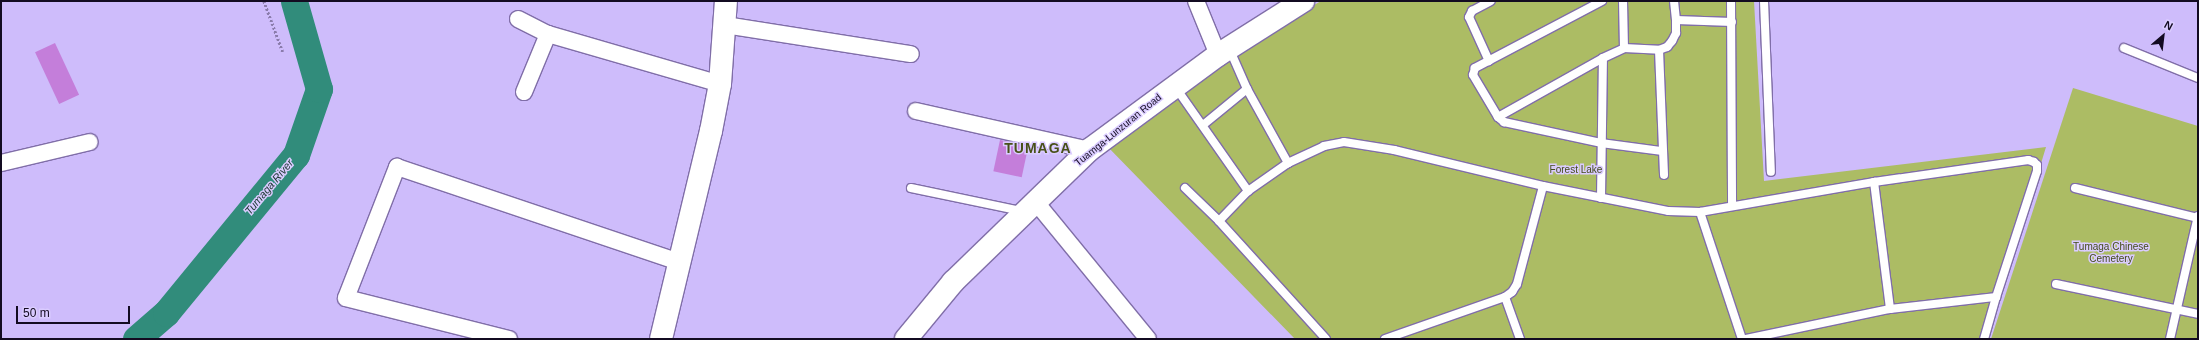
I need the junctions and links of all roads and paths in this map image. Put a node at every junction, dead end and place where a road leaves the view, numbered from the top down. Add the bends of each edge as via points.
1 (264, 1) edge
2 (726, 1) edge
3 (1196, 1) edge
4 (1303, 1) edge
5 (1491, 1) edge
6 (1602, 1) edge
7 (1623, 1) edge
8 (1674, 1) edge
9 (1731, 1) edge
10 (1764, 1) edge
11 (518, 20) dead end
12 (1676, 20) junction
13 (1732, 22) junction
14 (725, 25) junction
15 (548, 34) junction
16 (1624, 48) junction
17 (2124, 48) dead end
18 (1659, 50) junction
19 (1224, 51) junction
20 (282, 52) dead end
21 (911, 54) dead end
22 (1603, 58) junction
23 (1489, 61) junction
24 (2198, 78) edge
25 (720, 84) junction
26 (1174, 85) junction
27 (1247, 89) junction
28 (524, 92) dead end
29 (916, 112) dead end
30 (1498, 117) junction
31 (1204, 125) junction
32 (90, 142) dead end
33 (1601, 143) junction
34 (1089, 150) junction
35 (1662, 151) junction
36 (1, 163) edge
37 (1288, 163) junction
38 (1771, 172) dead end
39 (1664, 175) dead end
40 (1874, 182) junction
41 (1543, 186) junction
42 (911, 188) dead end
43 (1185, 188) dead end
44 (2074, 188) dead end
45 (1248, 191) junction
46 (1601, 198) junction
47 (1732, 206) junction
48 (1030, 207) junction
49 (1700, 212) junction
50 (2198, 217) edge
51 (1219, 221) junction
52 (679, 262) junction
53 (2056, 284) dead end
54 (1505, 297) junction
55 (1996, 297) junction
56 (1890, 309) junction
57 (2177, 309) junction
58 (2198, 314) edge
59 (1405, 336) edge
60 (508, 339) edge
61 (661, 339) edge
62 (906, 339) edge
63 (1148, 339) edge
64 (1326, 339) edge
65 (1385, 339) edge
66 (1520, 339) edge
67 (1742, 339) edge
68 (1746, 339) edge
69 (1984, 339) edge
70 (2170, 339) edge

1 - 20 path
2 - 14 street
3 - 19 street
4 - 19 street, Tuamga-Lunzuran Road
5 - 23 lane via 1472,11 1469,17
6 - 23 lane
7 - 16 lane
8 - 12 lane
9 - 13 lane
10 - 38 lane
11 - 15 street
12 - 13 lane
12 - 18 lane via 1676,33 1672,41 1667,47
13 - 47 lane
14 - 21 street
14 - 25 street
15 - 25 street
15 - 28 street
16 - 18 lane
16 - 22 lane
17 - 24 lane
18 - 35 lane
19 - 26 street, Tuamga-Lunzuran Road
19 - 27 lane
22 - 30 lane
22 - 33 lane
23 - 30 lane via 1475,68 1473,75
25 - 52 street
26 - 31 lane
26 - 34 street, Tuamga-Lunzuran Road
27 - 31 lane
27 - 37 lane
29 - 34 street
30 - 33 lane via 1511,125
31 - 45 lane
32 - 36 street
33 - 35 lane
33 - 46 lane
34 - 48 street, Tuamga-Lunzuran Road
35 - 39 lane
37 - 41 lane via 1324,146 1344,142 1394,150
37 - 45 lane
40 - 47 lane
40 - 55 lane via 2028,160 2034,162 2037,171
40 - 56 lane
41 - 46 lane
41 - 54 lane via 1517,284
42 - 48 lane
43 - 51 lane
44 - 50 lane
45 - 51 lane
46 - 49 lane via 1668,211
47 - 49 lane
48 - 62 street, Tuamga-Lunzuran Road via 953,282
48 - 63 street
49 - 67 lane
50 - 57 lane
51 - 64 lane
52 - 60 street via 397,167 346,298
52 - 61 street
53 - 57 lane
54 - 59 lane
54 - 66 lane
55 - 56 lane
55 - 69 lane
56 - 68 lane
57 - 58 lane
57 - 70 lane
59 - 65 lane

